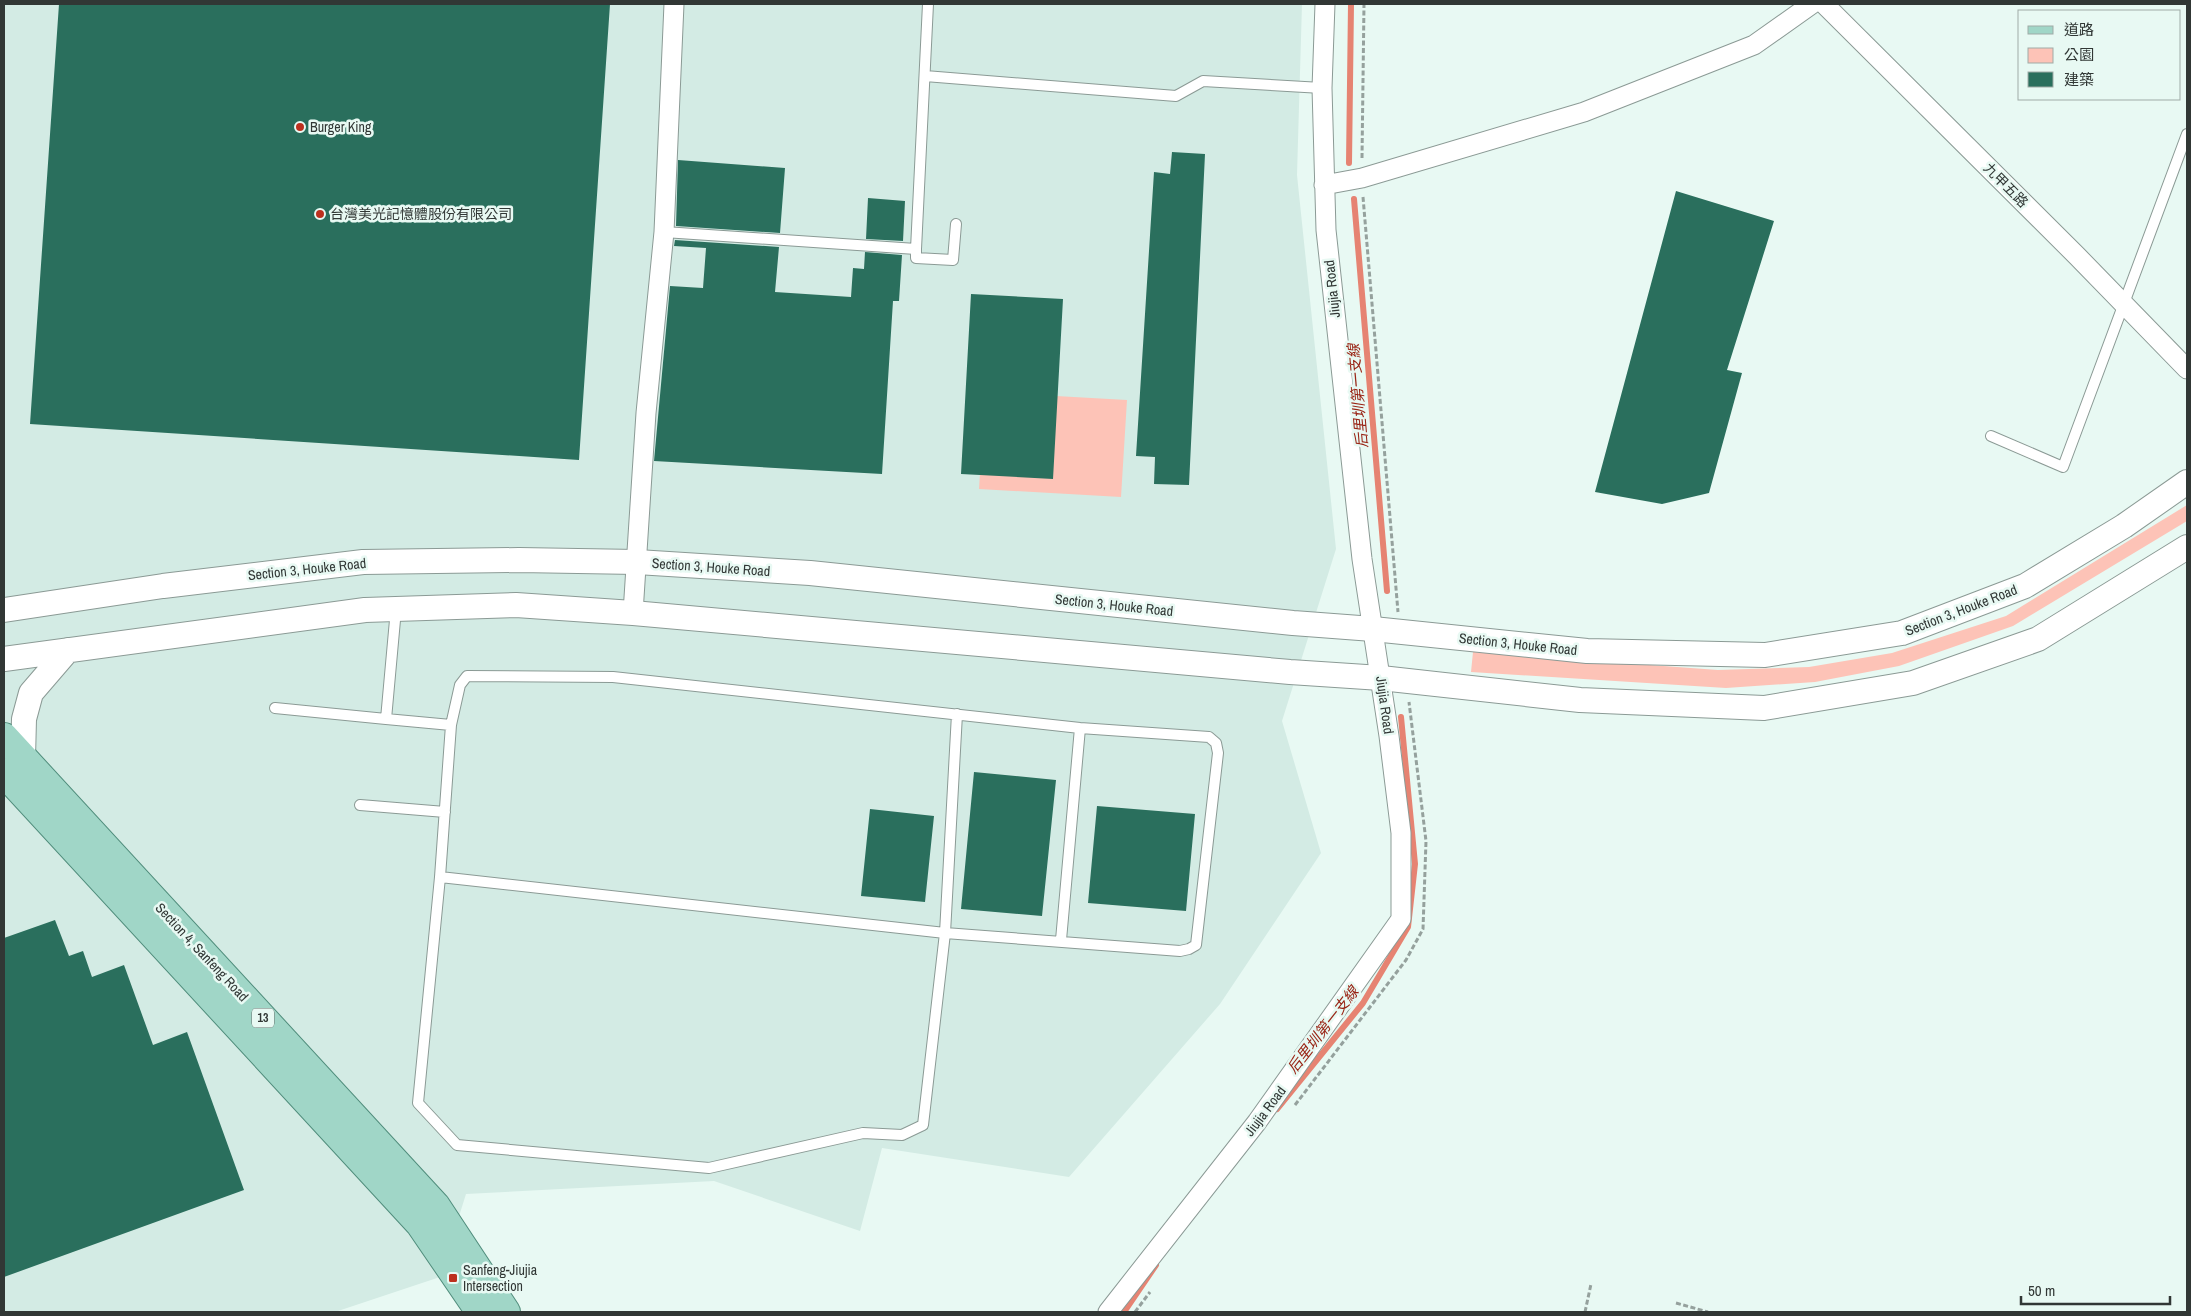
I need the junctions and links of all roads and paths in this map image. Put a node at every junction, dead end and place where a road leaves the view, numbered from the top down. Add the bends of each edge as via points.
1 (674, 4) edge
2 (928, 4) edge
3 (1325, 4) edge
4 (1812, 4) edge
5 (1824, 4) edge
6 (925, 76) junction
7 (1322, 88) junction
8 (2187, 134) edge
9 (1324, 185) junction
10 (956, 224) dead end
11 (664, 232) junction
12 (916, 249) junction
13 (2123, 303) junction
14 (2187, 369) edge
15 (1991, 436) dead end
16 (2187, 482) edge
17 (2187, 547) edge
18 (637, 562) junction
19 (396, 609) junction
20 (4, 610) edge
21 (633, 613) junction
22 (1373, 629) junction
23 (68, 650) junction
24 (4, 659) edge
25 (1381, 678) junction
26 (275, 708) dead end
27 (957, 714) junction
28 (386, 719) junction
29 (451, 725) junction
30 (1080, 728) junction
31 (4, 737) edge
32 (13, 766) edge
33 (360, 805) dead end
34 (445, 812) junction
35 (440, 877) junction
36 (945, 933) junction
37 (1061, 940) junction
38 (1591, 1284) dead end
39 (1676, 1303) dead end
40 (480, 1312) edge
41 (506, 1312) edge
42 (1108, 1312) edge
43 (1585, 1312) edge
44 (1708, 1312) edge

1 - 11 street
2 - 6 lane
3 - 7 street, Jiujia Road
4 - 9 street via 1754,45 1584,112 1362,178
5 - 13 street, 九甲五路
6 - 7 lane via 1176,96 1203,81
6 - 12 lane
7 - 9 street, Jiujia Road
8 - 13 lane
9 - 22 street, Jiujia Road via 1326,230 1361,549
10 - 12 lane via 953,260 916,258
11 - 12 lane
11 - 18 street via 646,413
13 - 14 street, 九甲五路
13 - 15 lane via 2064,467
16 - 22 street, Section 3, Houke Road via 2124,526 2025,586 1902,633 1765,655 1587,651
17 - 25 street via 2038,639 1913,683 1764,708 1580,700
18 - 20 street, Section 3, Houke Road via 363,562 163,586
18 - 21 street
18 - 22 street, Section 3, Houke Road via 810,573
19 - 21 street via 516,606
19 - 23 street via 365,610
19 - 28 lane
21 - 25 street
22 - 25 street, Jiujia Road
23 - 24 street
23 - 32 street via 31,692
25 - 42 street, Jiujia Road via 1401,833 1401,919 1258,1122
26 - 28 lane
27 - 29 lane via 613,677 467,676 460,685
27 - 30 lane
27 - 36 lane
28 - 29 lane
29 - 34 lane
30 - 37 lane
30 - 37 lane via 1209,738 1216,743 1218,753 1196,945 1180,951
31 - 32 main road, Section 4, Sanfeng Road / 13
32 - 40 main road, Section 4, Sanfeng Road / 13 via 420,1224
32 - 41 main road, Section 4, Sanfeng Road / 13 via 436,1206
33 - 34 lane
34 - 35 lane
35 - 36 lane
35 - 36 lane via 418,1103 457,1145 709,1168 863,1133 902,1135 923,1125
36 - 37 lane
38 - 43 path
39 - 44 path

